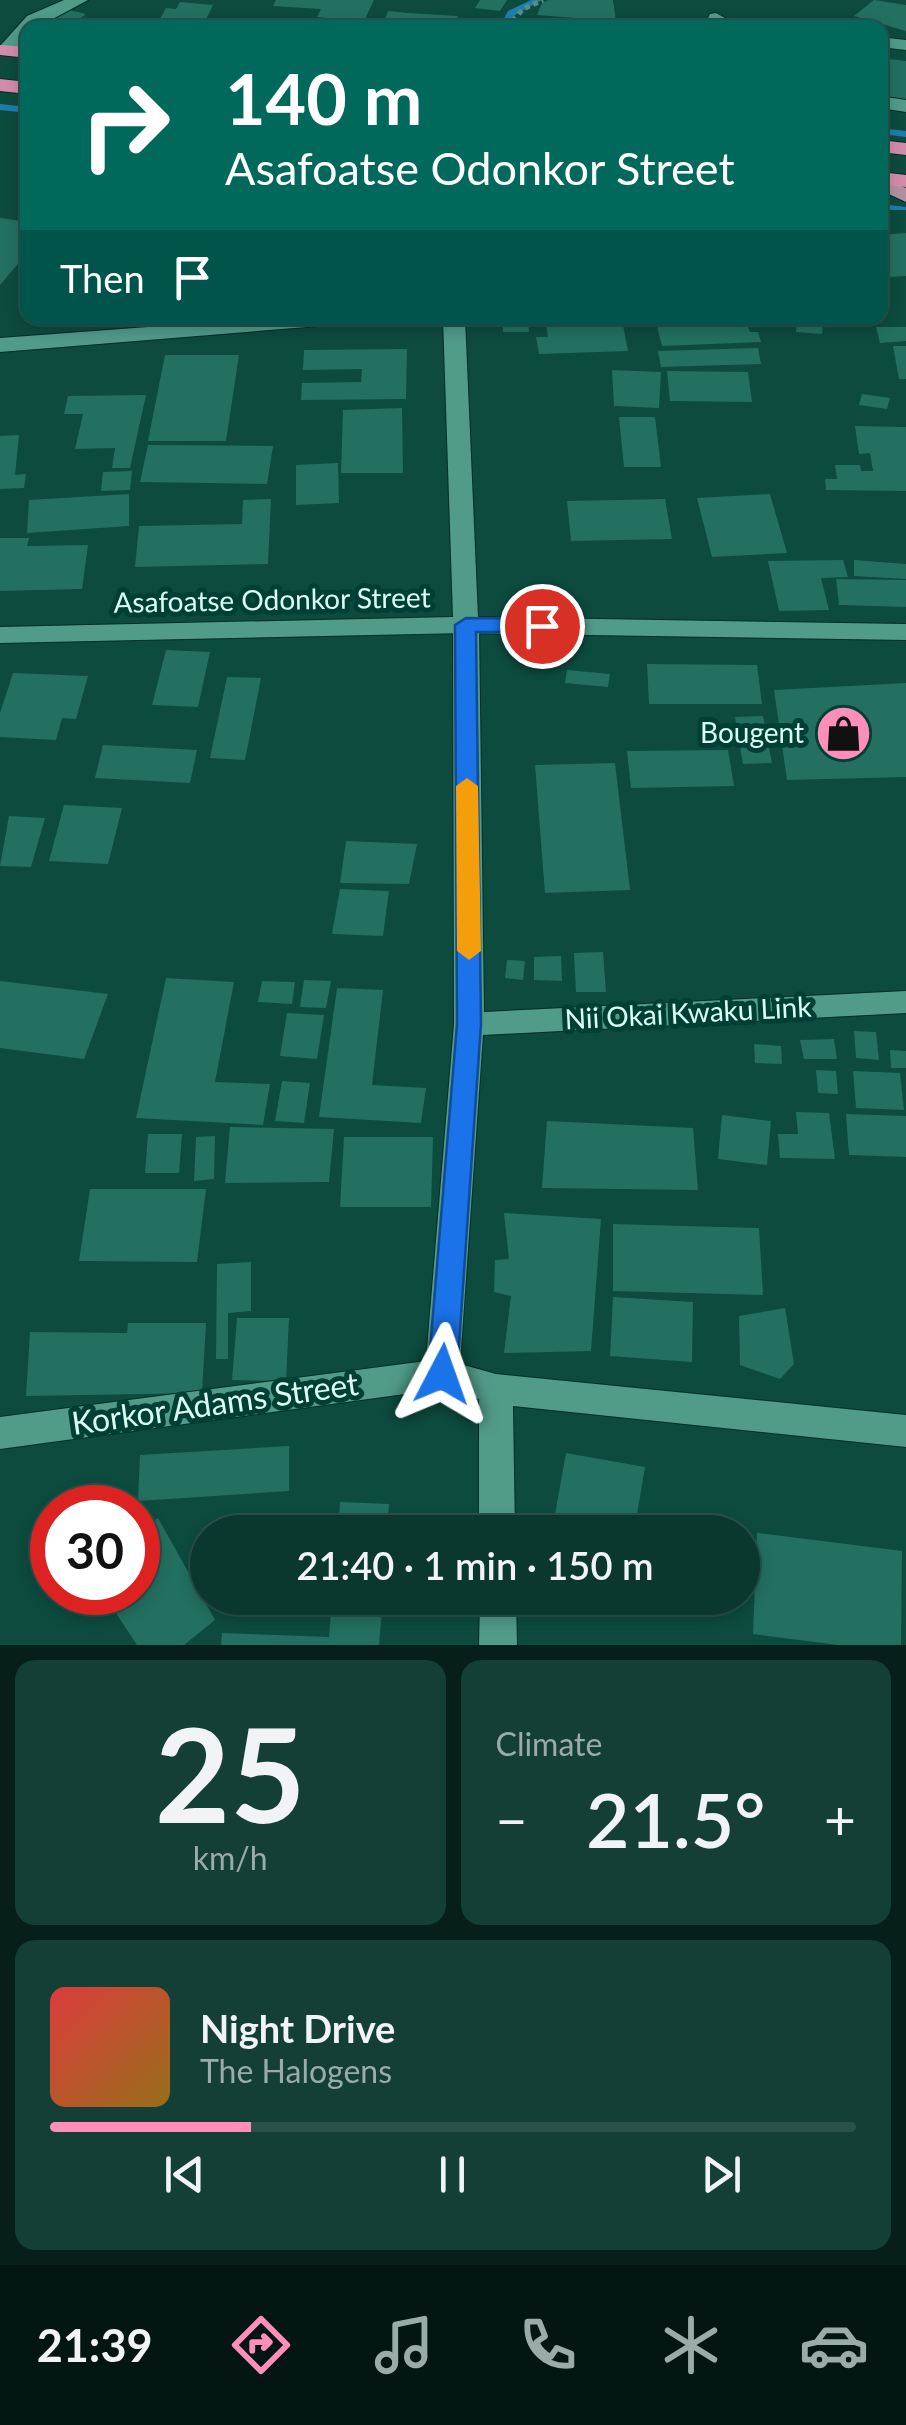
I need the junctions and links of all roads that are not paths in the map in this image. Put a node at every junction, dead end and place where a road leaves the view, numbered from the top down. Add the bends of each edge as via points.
1 (79, 0) edge
2 (33, 20) edge
3 (255, 325) edge
4 (454, 325) edge
5 (0, 345) edge
6 (466, 625) junction
7 (906, 632) edge
8 (0, 635) edge
9 (906, 1002) edge
10 (469, 1024) junction
11 (442, 1374) junction
12 (496, 1389) junction
13 (906, 1430) edge
14 (0, 1433) edge
15 (497, 1515) edge
16 (498, 1615) edge
17 (498, 1645) edge

1 - 2 street
3 - 5 street
4 - 6 street
6 - 7 street, Asafoatse Odonkor Street
6 - 8 street, Asafoatse Odonkor Street
6 - 10 street
9 - 10 street, Nii Okai Kwaku Link
10 - 11 street
11 - 12 street, Korkor Adams Street
11 - 14 street, Korkor Adams Street
12 - 13 street, Korkor Adams Street
12 - 15 street
16 - 17 street

